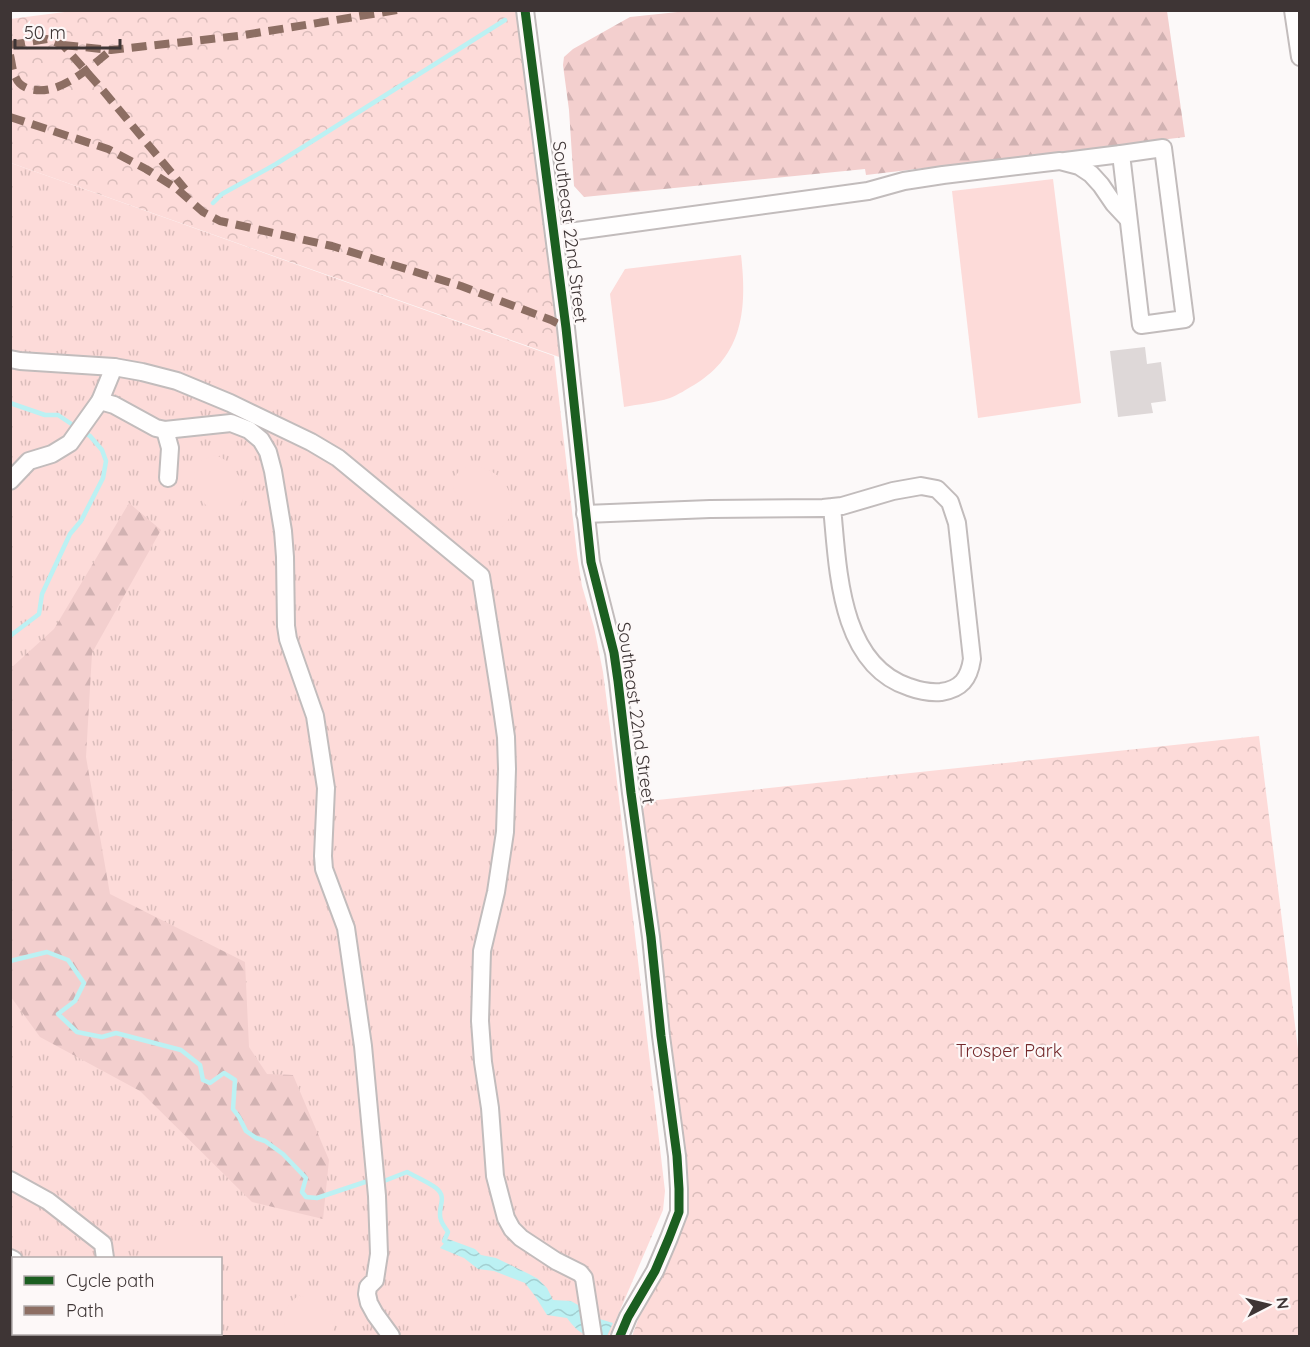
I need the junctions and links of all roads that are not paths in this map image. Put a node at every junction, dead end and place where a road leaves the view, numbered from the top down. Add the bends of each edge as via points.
1 (525, 10) edge
2 (1293, 10) edge
3 (1299, 57) edge
4 (1121, 154) junction
5 (1060, 162) junction
6 (1128, 219) junction
7 (554, 234) junction
8 (10, 359) edge
9 (114, 367) junction
10 (100, 401) junction
11 (165, 430) junction
12 (168, 478) dead end
13 (10, 481) edge
14 (831, 507) junction
15 (585, 514) junction
16 (10, 1180) edge
17 (105, 1257) edge
18 (392, 1336) edge
19 (593, 1336) edge
20 (620, 1336) edge

1 - 7 street, Southeast 22nd Street
2 - 3 street
4 - 5 street
4 - 6 street
4 - 6 street via 1163,148 1185,319 1140,325
5 - 6 street via 1079,166 1091,174
5 - 7 street via 943,175 868,191
7 - 15 street, Southeast 22nd Street
8 - 9 street
9 - 10 street
9 - 19 street via 177,381 311,442 338,458 481,576 506,737 507,769 505,832 482,951 480,1021 495,1176 512,1228 521,1238 584,1278
10 - 11 street
10 - 13 street via 70,443 29,461
11 - 12 street via 170,448
11 - 18 street via 231,423 261,440 271,461 283,531 288,639 315,716 326,788 324,869 346,928 363,1046 379,1254 375,1280 367,1294 375,1314
14 - 14 street via 845,606 852,628 876,668 897,683 931,693 960,686 971,669 972,658 957,523 950,502 937,489 921,486
14 - 15 street
15 - 20 street, Southeast 22nd Street via 591,562 618,681 680,1189 679,1212 669,1238
16 - 17 street via 48,1201 103,1244

